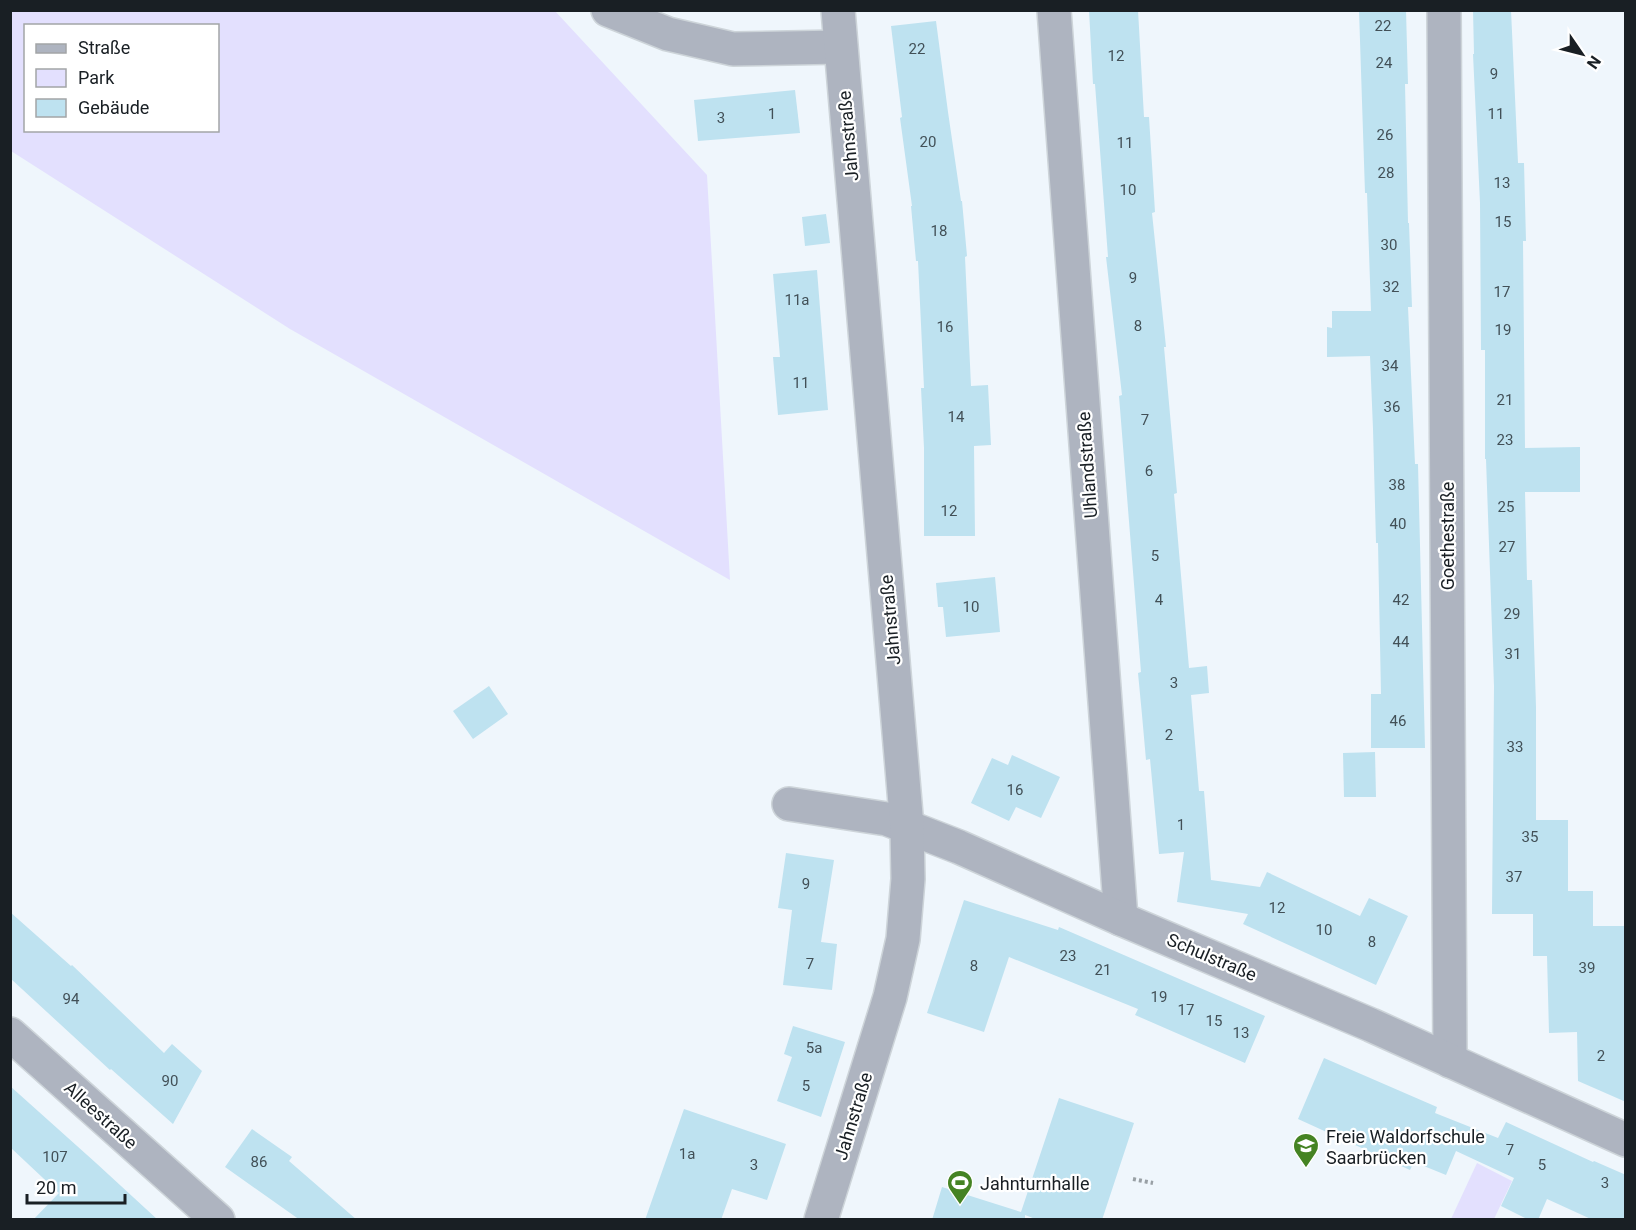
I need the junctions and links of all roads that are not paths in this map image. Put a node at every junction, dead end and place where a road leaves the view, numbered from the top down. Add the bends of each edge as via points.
1 (608, 10) edge
2 (838, 10) edge
3 (1054, 10) edge
4 (1444, 10) edge
5 (840, 47) junction
6 (789, 804) dead end
7 (907, 827) junction
8 (1121, 918) junction
9 (10, 1034) edge
10 (1450, 1061) junction
11 (1626, 1140) edge
12 (218, 1220) edge
13 (821, 1220) edge

1 - 5 street via 668,34 733,50
2 - 5 street, Jahnstraße
3 - 8 street, Uhlandstraße
4 - 10 street, Goethestraße
5 - 7 street, Jahnstraße
6 - 7 street, Schulstraße via 887,819
7 - 8 street, Schulstraße
7 - 13 street, Jahnstraße via 903,939 890,997
8 - 10 street, Schulstraße
9 - 12 street, Alleestraße
10 - 11 street, Schulstraße

